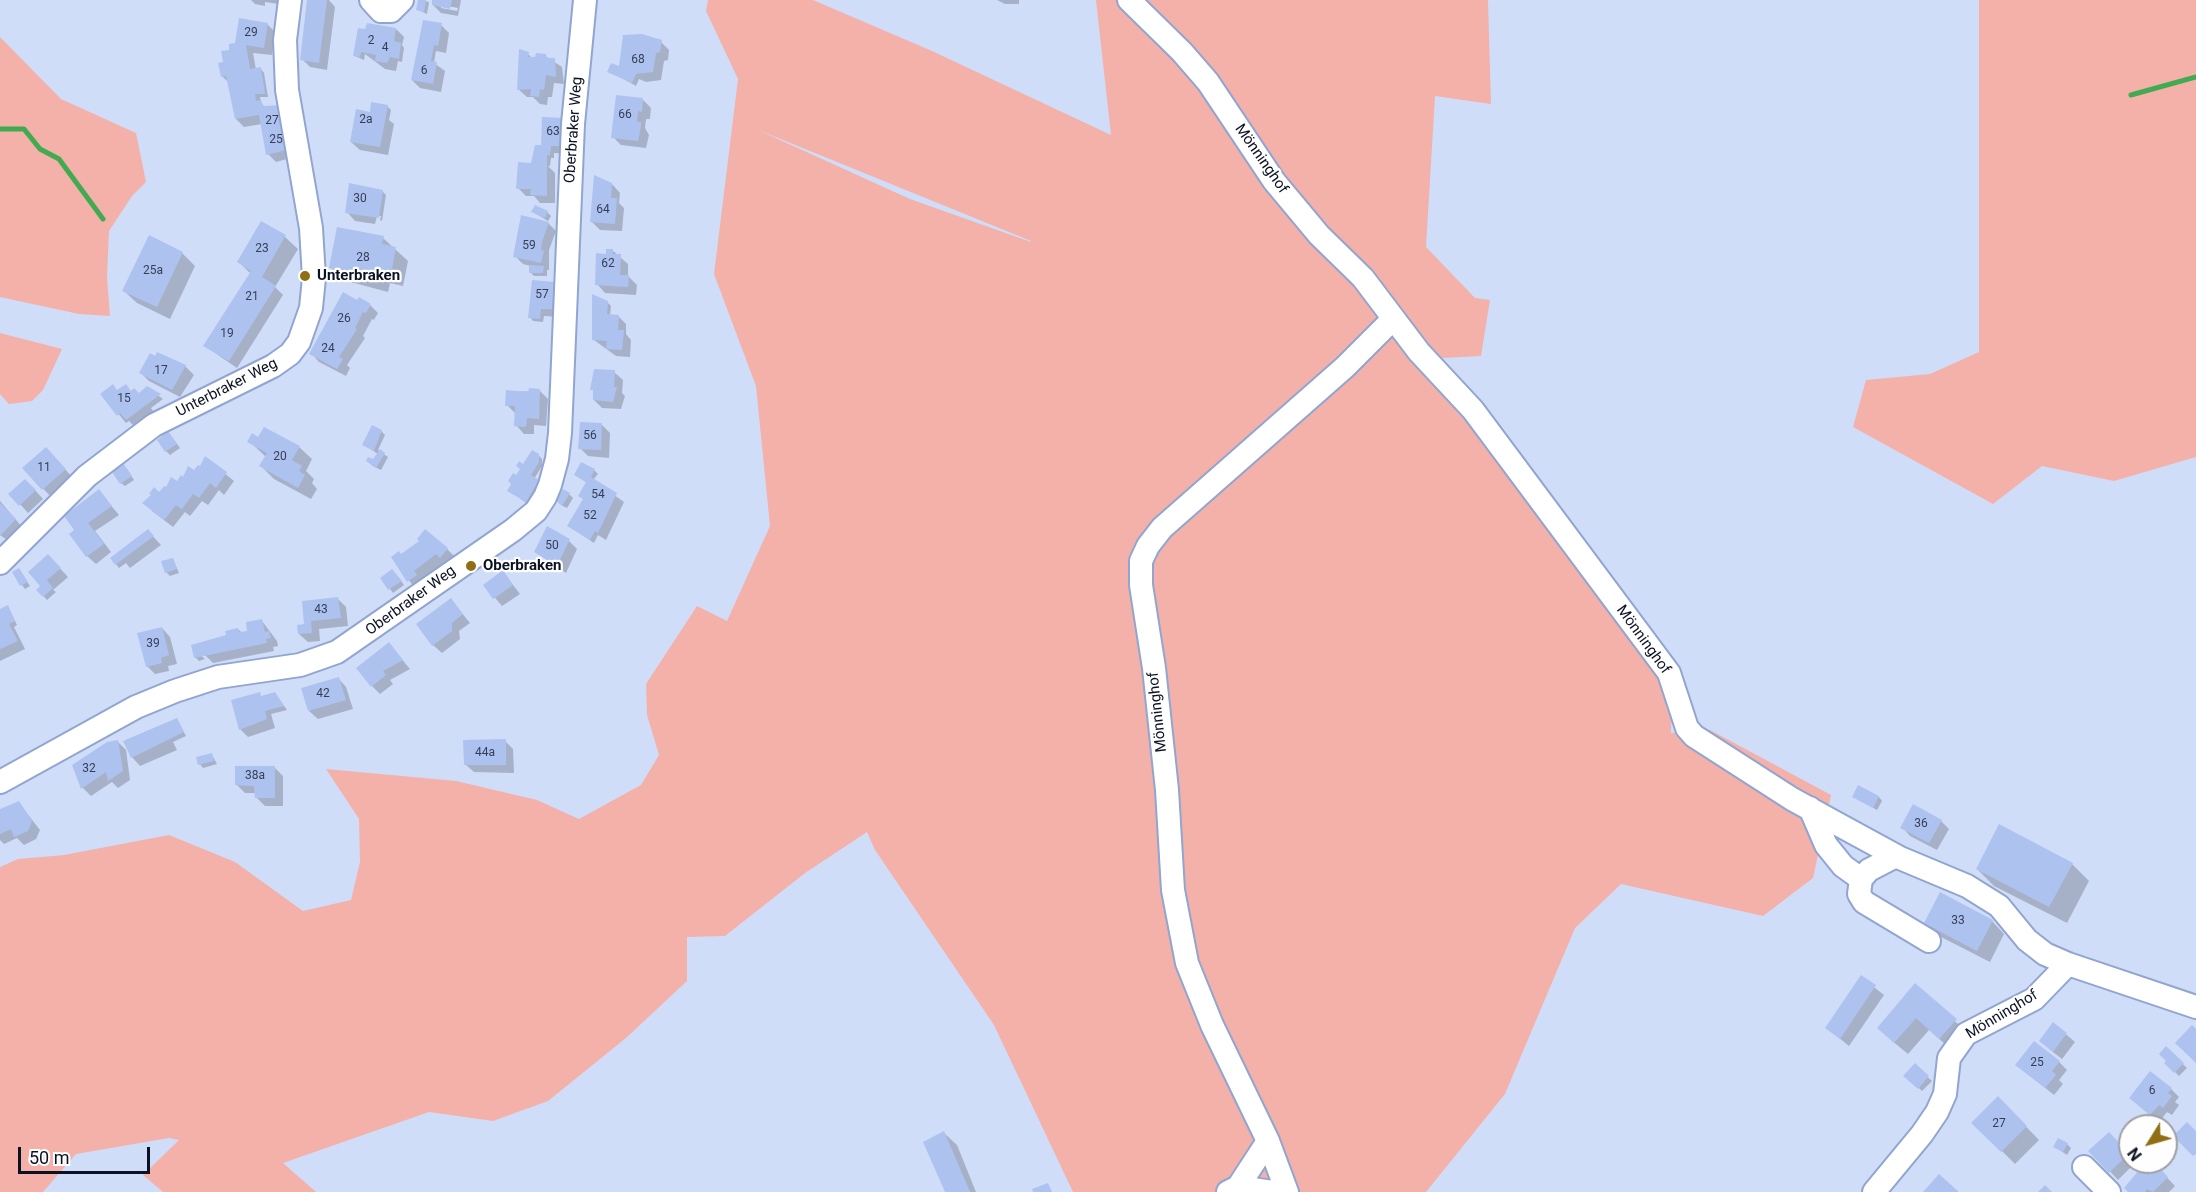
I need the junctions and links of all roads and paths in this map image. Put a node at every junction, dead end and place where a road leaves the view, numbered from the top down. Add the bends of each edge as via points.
1 (290, 0) edge
2 (371, 0) edge
3 (402, 0) edge
4 (585, 0) edge
5 (1129, 0) edge
6 (1393, 318) junction
7 (0, 563) edge
8 (0, 782) edge
9 (1810, 808) junction
10 (1896, 856) junction
11 (1861, 879) junction
12 (1929, 941) dead end
13 (2068, 964) junction
14 (2196, 1006) edge
15 (1268, 1141) junction
16 (2084, 1167) dead end
17 (1233, 1190) edge
18 (1273, 1192) edge
19 (1287, 1192) edge
20 (1874, 1192) edge
21 (2109, 1192) edge

1 - 7 street, Unterbraker Weg via 285,40 287,90 311,228 314,278 311,308 298,342 290,354 273,366 154,426 87,476
2 - 3 street via 381,11 391,11
4 - 8 street, Oberbraker Weg via 573,124 560,433 550,485 536,511 337,652 300,665 218,677 136,707
5 - 6 street, Mönninghof via 1182,52 1274,181
6 - 9 street, Mönninghof via 1473,410 1669,673 1687,728 1712,749
6 - 15 street, Mönninghof via 1345,367 1162,528 1141,561 1178,923 1187,963 1212,1025
9 - 10 street, Mönninghof
9 - 11 street via 1826,845 1843,866
10 - 11 street via 1869,870
10 - 13 street, Mönninghof via 1967,886 1999,906 2027,940 2044,954
11 - 12 street via 1858,888 1864,902
13 - 14 street, Mönninghof
13 - 20 street, Mönninghof via 2034,999 1966,1035 1949,1058 1945,1094 1937,1112
15 - 17 street
15 - 19 street, Mönninghof
16 - 21 street
17 - 18 street

